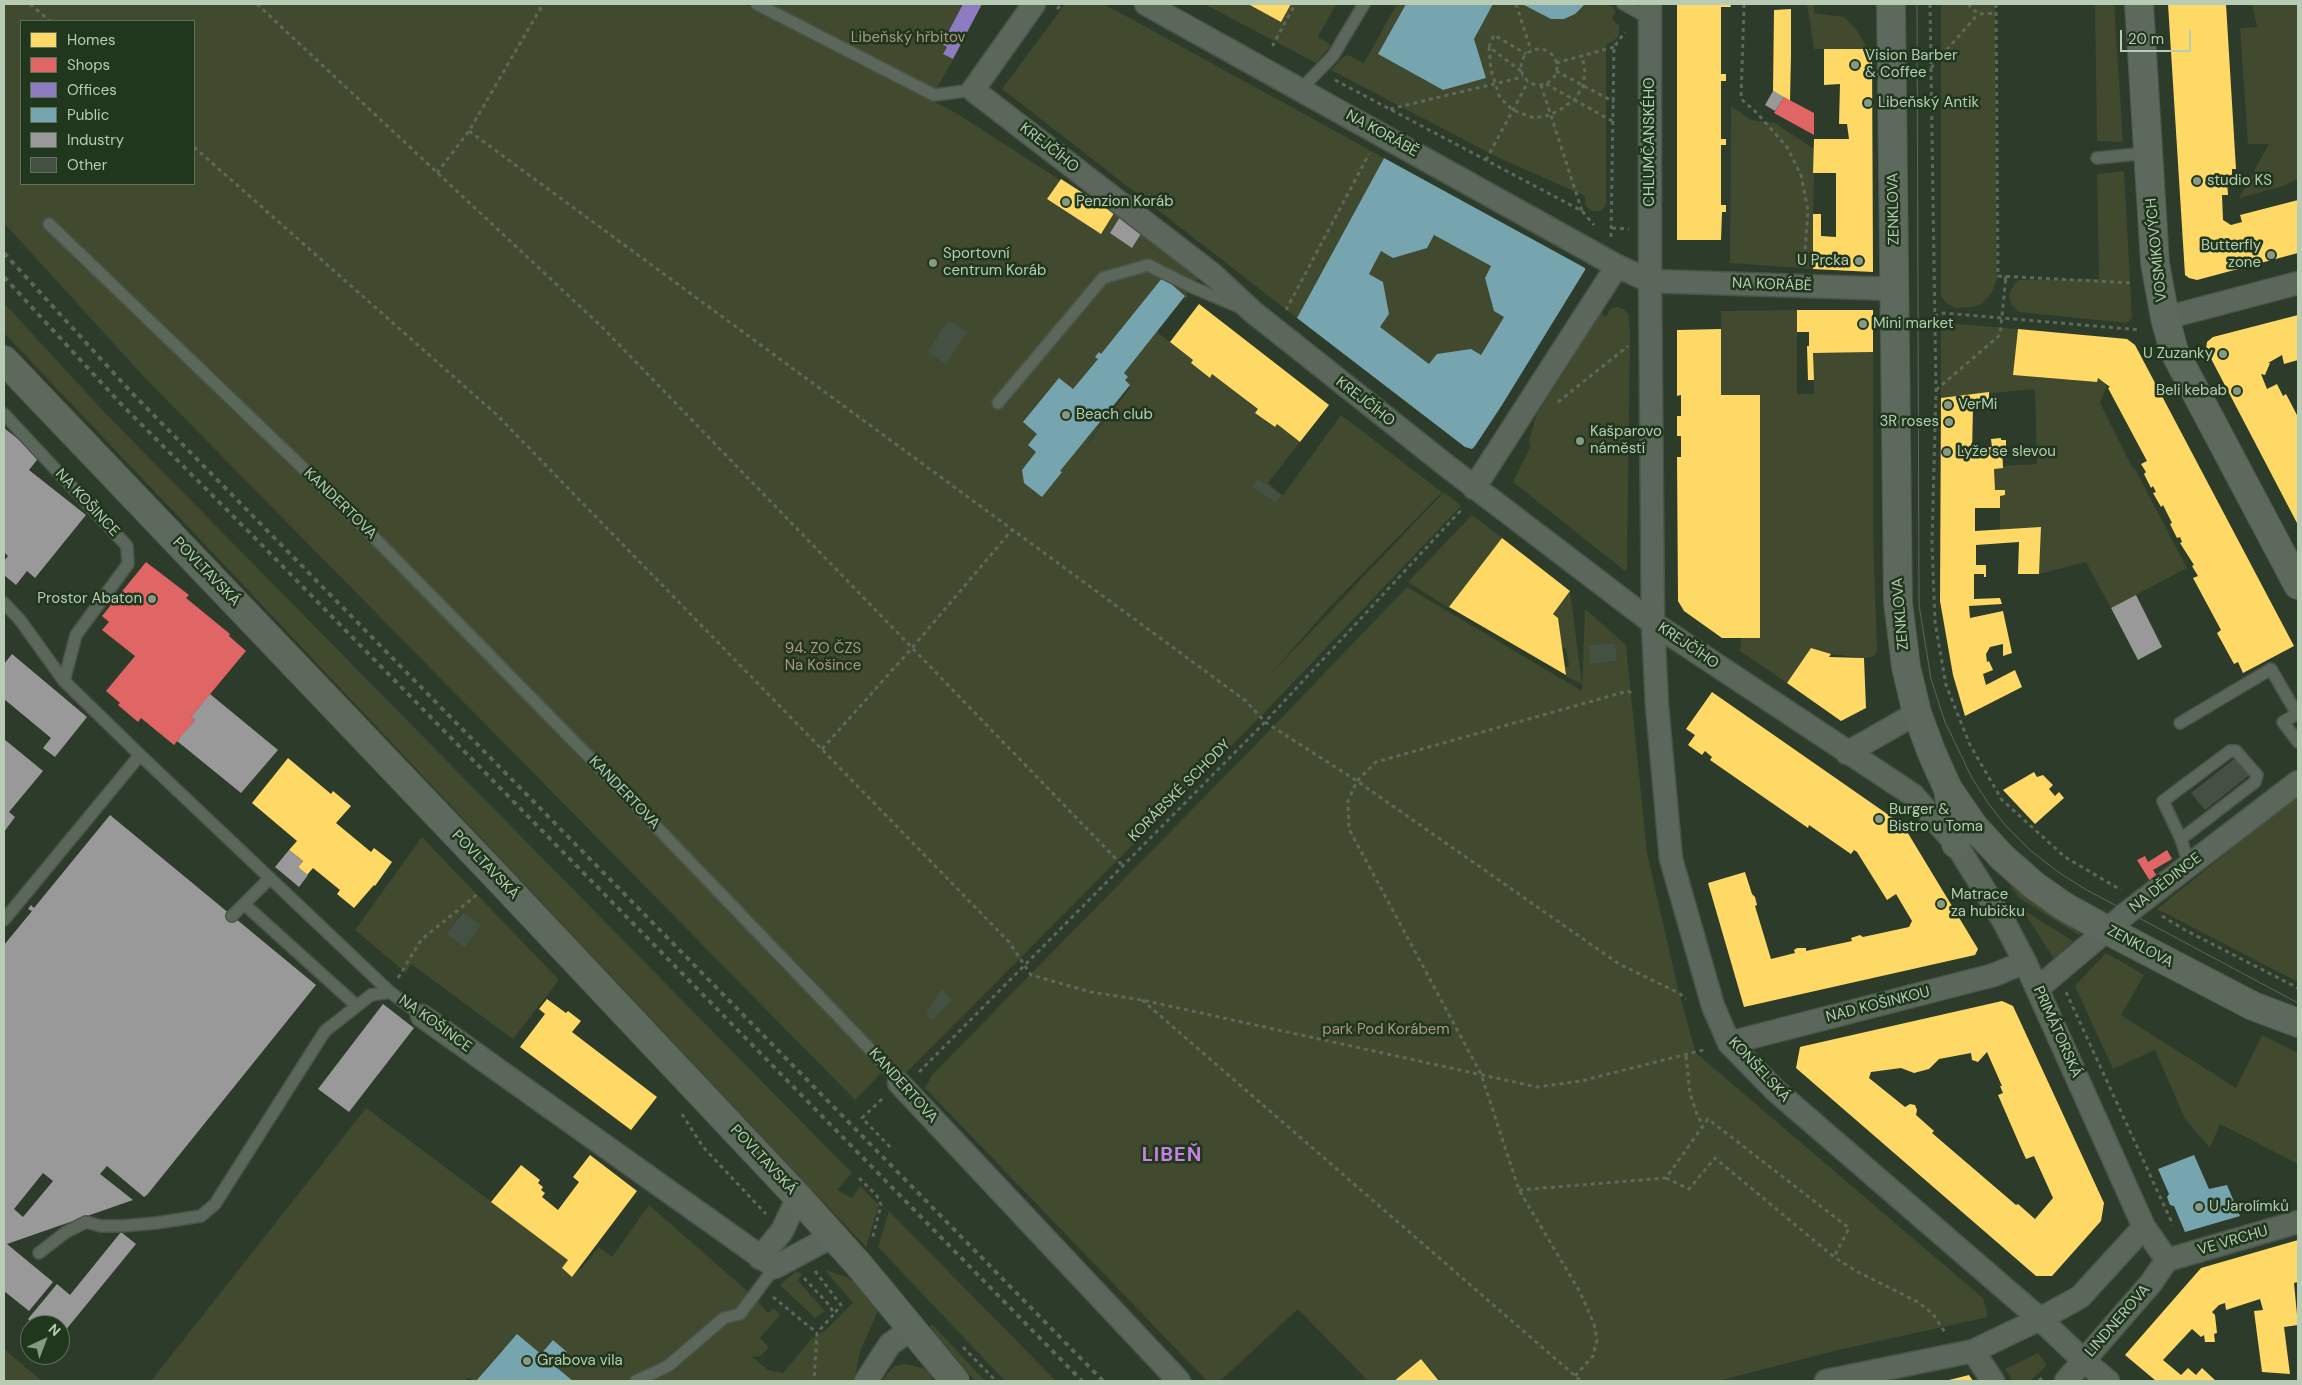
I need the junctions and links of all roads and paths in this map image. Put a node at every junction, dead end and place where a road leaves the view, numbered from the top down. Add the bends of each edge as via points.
1 (30, 4) edge
2 (257, 4) edge
3 (543, 4) edge
4 (757, 4) edge
5 (1034, 4) edge
6 (1146, 4) edge
7 (1295, 4) edge
8 (1364, 4) edge
9 (1516, 4) edge
10 (1624, 4) edge
11 (1744, 4) edge
12 (1891, 4) edge
13 (1930, 4) edge
14 (1968, 4) edge
15 (1996, 4) edge
16 (2139, 4) edge
17 (1650, 11) edge
18 (1996, 13) junction
19 (1978, 14) junction
20 (49, 20) edge
21 (1489, 47) junction
22 (1614, 47) junction
23 (1280, 50) dead end
24 (1531, 50) junction
25 (1526, 54) junction
26 (1582, 56) junction
27 (1556, 63) junction
28 (1931, 68) junction
29 (1318, 71) junction
30 (1521, 71) junction
31 (1556, 72) junction
32 (1523, 78) junction
33 (1528, 82) junction
34 (1494, 83) junction
35 (1546, 84) junction
36 (1540, 86) junction
37 (1583, 86) junction
38 (1301, 89) junction
39 (973, 90) junction
40 (1575, 99) junction
41 (1614, 102) junction
42 (1390, 109) junction
43 (1513, 110) junction
44 (1550, 115) junction
45 (1614, 122) junction
46 (469, 131) junction
47 (195, 148) edge
48 (2148, 153) junction
49 (1367, 158) dead end
50 (2097, 158) dead end
51 (1486, 160) junction
52 (437, 173) junction
53 (1582, 211) junction
54 (49, 224) dead end
55 (1595, 226) dead end
56 (1612, 228) junction
57 (1636, 229) dead end
58 (1606, 236) dead end
59 (1618, 266) junction
60 (2005, 278) junction
61 (1650, 281) junction
62 (2298, 282) edge
63 (2136, 284) dead end
64 (1803, 286) junction
65 (1894, 289) junction
66 (1253, 312) junction
67 (1284, 315) dead end
68 (1934, 316) junction
69 (2001, 319) junction
70 (2153, 324) junction
71 (1633, 351) dead end
72 (4, 360) edge
73 (1936, 391) junction
74 (998, 403) dead end
75 (1553, 407) dead end
76 (4, 414) edge
77 (1470, 495) junction
78 (1012, 530) junction
79 (2298, 585) edge
80 (4, 605) edge
81 (1653, 623) junction
82 (912, 648) junction
83 (64, 681) junction
84 (1637, 696) dead end
85 (1917, 713) junction
86 (1265, 722) junction
87 (2180, 723) dead end
88 (2298, 742) edge
89 (822, 749) junction
90 (1848, 753) junction
91 (140, 754) junction
92 (1357, 781) junction
93 (2298, 782) edge
94 (1948, 789) junction
95 (2181, 839) junction
96 (1956, 844) junction
97 (1122, 865) junction
98 (2190, 865) junction
99 (270, 878) junction
100 (484, 890) dead end
101 (2141, 902) junction
102 (244, 904) junction
103 (232, 916) dead end
104 (4, 920) edge
105 (2107, 930) junction
106 (2025, 962) junction
107 (1026, 966) junction
108 (2298, 988) edge
109 (2037, 989) junction
110 (390, 992) junction
111 (1142, 1000) junction
112 (1693, 1004) dead end
113 (357, 1006) junction
114 (422, 1016) joint
115 (2298, 1023) edge
116 (1729, 1043) junction
117 (1686, 1056) junction
118 (1481, 1074) junction
119 (892, 1090) junction
120 (1704, 1125) junction
121 (891, 1148) dead end
122 (860, 1178) dead end
123 (1666, 1178) junction
124 (1519, 1190) junction
125 (798, 1198) junction
126 (2298, 1222) edge
127 (2144, 1227) junction
128 (833, 1236) junction
129 (40, 1253) dead end
130 (1834, 1257) junction
131 (2167, 1260) junction
132 (768, 1262) junction
133 (859, 1265) junction
134 (813, 1268) dead end
135 (804, 1278) dead end
136 (761, 1287) junction
137 (834, 1314) junction
138 (2040, 1319) junction
139 (1943, 1326) dead end
140 (912, 1329) junction
141 (817, 1332) junction
142 (1973, 1351) junction
143 (2084, 1361) junction
144 (1575, 1376) junction
145 (636, 1381) edge
146 (814, 1381) edge
147 (866, 1381) edge
148 (955, 1381) edge
149 (1179, 1381) edge
150 (1581, 1381) edge
151 (1826, 1381) edge
152 (1993, 1381) edge
153 (2066, 1381) edge
154 (2108, 1381) edge

1 - 20 path
2 - 52 path
3 - 46 path
4 - 39 lane via 934,95
5 - 39 street
6 - 38 street, NA KORÁBĚ
7 - 23 path via 1272,45
8 - 29 lane via 1333,56
9 - 24 path
10 - 17 lane
10 - 22 path via 1625,35
11 - 64 path via 1741,99 1787,147 1801,175 1808,211
12 - 65 main road, ZENKLOVA
13 - 28 path
14 - 19 path
15 - 18 path
16 - 48 main road, VOSMÍKOVÝCH
17 - 61 street, CHLUMČANSKÉHO
18 - 19 path
18 - 60 path via 1998,276
19 - 28 path
21 - 25 path via 1494,36
21 - 30 path
21 - 34 path
22 - 26 path
22 - 41 path
24 - 25 path
24 - 27 path via 1547,51
25 - 30 path via 1520,64
26 - 27 path
26 - 37 path
27 - 31 path
28 - 68 path
29 - 38 lane
29 - 42 path
30 - 32 path
31 - 35 path
31 - 37 path
32 - 33 path
32 - 34 path
33 - 36 path
33 - 43 path
34 - 42 path
34 - 43 path via 1500,98
35 - 36 path
35 - 40 path
36 - 44 path
37 - 40 path
37 - 41 path
38 - 59 street, NA KORÁBĚ
39 - 66 street, KREJČÍHO via 1212,274
40 - 44 path
40 - 45 path
41 - 45 path
42 - 51 path
43 - 44 path via 1534,118
43 - 51 path
44 - 53 path
45 - 56 path
46 - 52 path
46 - 78 path
47 - 89 path via 497,415
48 - 50 lane
48 - 70 main road, VOSMÍKOVÝCH via 2155,263
49 - 67 path
51 - 53 path
52 - 82 path via 602,327
53 - 55 path
54 - 119 lane, KANDERTOVA via 356,519 599,767 886,1067
56 - 57 path
56 - 58 path via 1611,239
59 - 61 street
59 - 77 street
60 - 63 path
60 - 69 path
61 - 64 street, NA KORÁBĚ
61 - 81 street
62 - 70 street
64 - 65 street, NA KORÁBĚ
65 - 85 main road, ZENKLOVA via 1898,602 1906,667
66 - 74 lane via 1148,265 1103,278
66 - 77 street, KREJČÍHO
68 - 69 path via 1944,313
68 - 73 path
69 - 70 path
69 - 73 path via 2000,335
70 - 79 main road, VOSMÍKOVÝCH via 2174,351
71 - 75 path via 1633,342
72 - 125 main road, POVLTAVSKÁ
73 - 101 path via 1932,543 1935,622 1946,685 1970,745 2002,800 2066,857
76 - 83 lane, NA KOŠINCE via 127,546 128,564 76,635
77 - 81 street, KREJČÍHO
77 - 86 path, KORÁBSKÉ SCHODY via 1460,513
78 - 82 path
78 - 86 path via 1246,701
80 - 83 lane, NA KOŠINCE via 20,620
81 - 90 street, KREJČÍHO
81 - 116 street, KONŠELSKÁ via 1671,859 1713,1006
82 - 89 path
82 - 97 path
83 - 91 lane, NA KOŠINCE
84 - 92 path via 1628,692 1376,762
85 - 90 street
85 - 94 main road, ZENKLOVA
86 - 92 path
86 - 97 path, KORÁBSKÉ SCHODY
87 - 88 lane via 2271,670 2297,714 2283,722
89 - 107 path via 1009,942
90 - 96 street, KREJČÍHO via 1913,795
91 - 99 lane, NA KOŠINCE
91 - 104 lane
92 - 112 path via 1619,964 1679,993
92 - 118 path via 1348,801 1349,829
93 - 98 street, NA DĚDINCE
94 - 96 main road
94 - 105 main road, ZENKLOVA via 1975,828 2003,858 2035,886
95 - 95 lane via 2255,782 2257,775 2236,750 2230,751 2163,801
95 - 98 lane
96 - 106 street, PRIMÁTORSKÁ
97 - 107 path, KORÁBSKÉ SCHODY
98 - 101 street, NA DĚDINCE
99 - 102 lane
99 - 110 lane, NA KOŠINCE
100 - 110 path via 422,940
101 - 105 street, NA DĚDINCE
101 - 108 path via 2185,930
102 - 103 lane
102 - 113 lane
105 - 109 street, NA DĚDINCE
105 - 115 main road, ZENKLOVA via 2253,1006
106 - 109 street, PRIMÁTORSKÁ
106 - 116 street, NAD KOŠINKOU via 1994,976
107 - 111 path via 1031,975 1091,992
107 - 119 path, KORÁBSKÉ SCHODY via 915,1075
109 - 127 street, PRIMÁTORSKÁ
110 - 113 lane via 371,995
110 - 114 lane, NA KOŠINCE
111 - 118 path
111 - 144 path
113 - 129 lane via 325,1031 215,1204 201,1216 122,1226 86,1222 66,1232
114 - 132 street, NA KOŠINCE
116 - 117 path
116 - 138 street, KONŠELSKÁ via 1776,1091
117 - 118 path via 1581,1081 1537,1087
117 - 120 path via 1690,1093
118 - 124 path
119 - 121 path, KORÁBSKÉ SCHODY via 862,1118
119 - 149 street, KANDERTOVA
120 - 123 path
120 - 130 path via 1708,1120 1849,1228
122 - 133 path via 881,1205 869,1250
123 - 124 path
123 - 130 path via 1689,1189 1715,1158
124 - 144 path via 1580,1292 1594,1324 1597,1340 1593,1356
125 - 128 main road, POVLTAVSKÁ
125 - 132 street
126 - 131 street, VE VRCHU
127 - 131 street, PRIMÁTORSKÁ
127 - 138 street via 2080,1296
128 - 132 street
128 - 133 main road, POVLTAVSKÁ
130 - 139 path via 1918,1302
131 - 143 street, LINDNEROVA
132 - 136 lane
133 - 140 main road, POVLTAVSKÁ
134 - 137 path via 841,1306
135 - 137 path
136 - 141 path
136 - 145 lane via 740,1314 724,1318 668,1366
137 - 141 path
138 - 142 street
138 - 143 street, KONŠELSKÁ
140 - 147 street via 890,1344
140 - 148 main road, POVLTAVSKÁ
141 - 146 path
142 - 151 street
142 - 152 street
143 - 153 street, LINDNEROVA
143 - 154 street, KONŠELSKÁ
144 - 150 path

